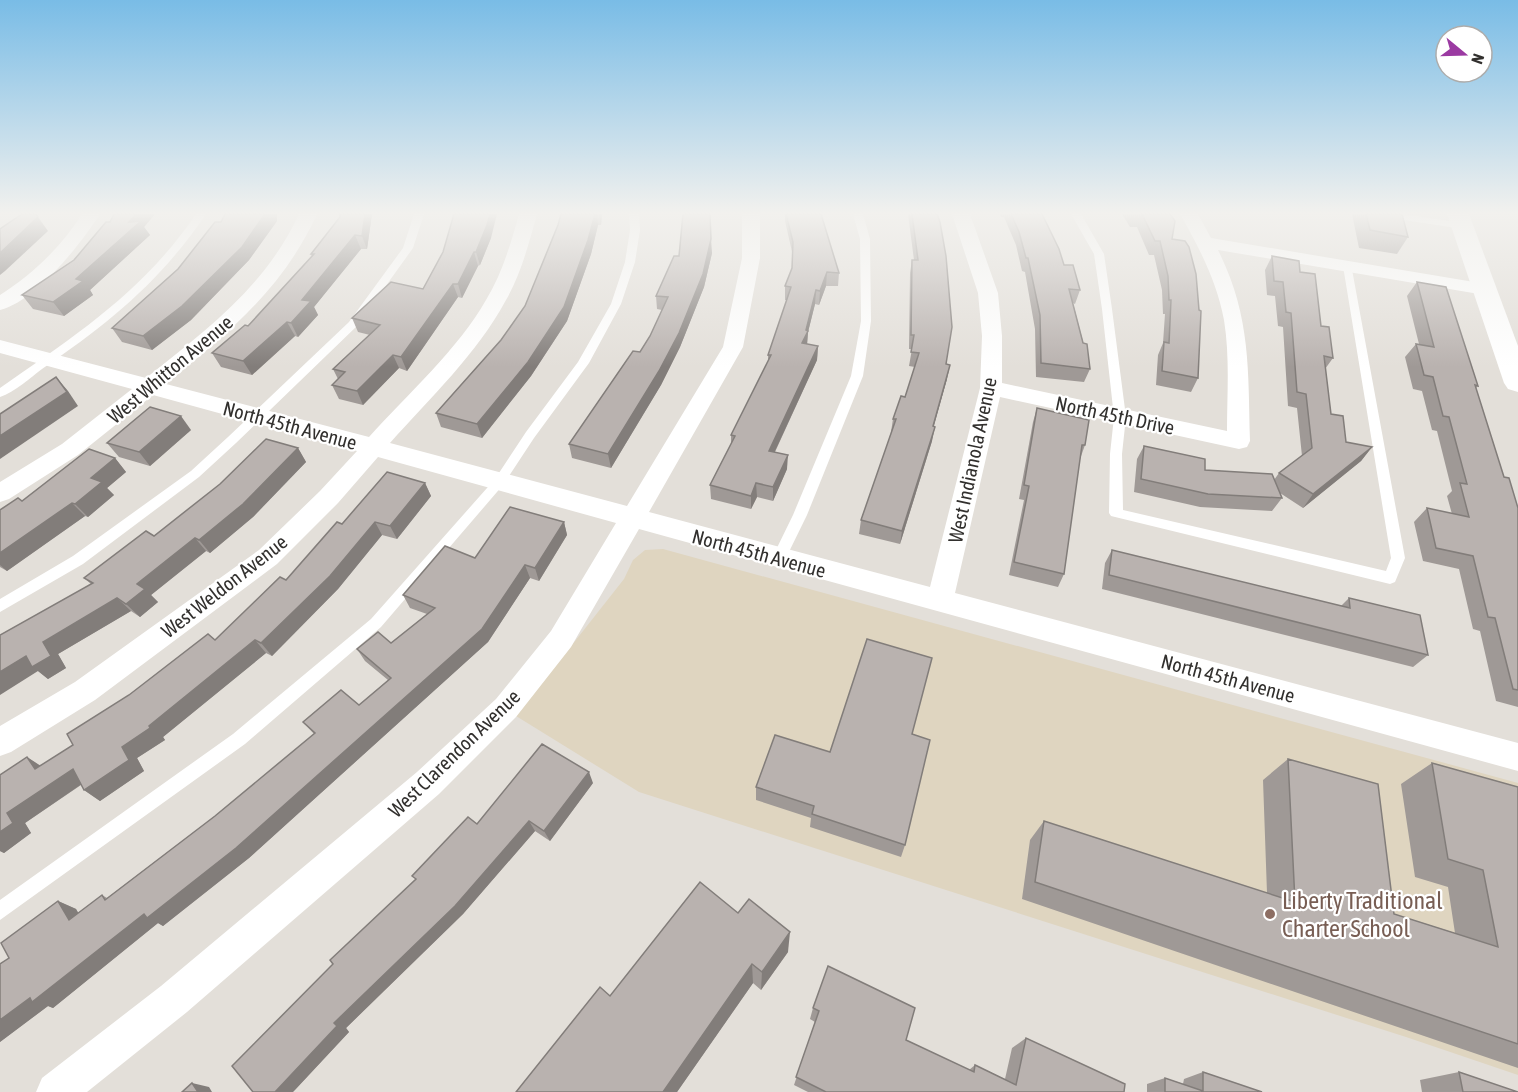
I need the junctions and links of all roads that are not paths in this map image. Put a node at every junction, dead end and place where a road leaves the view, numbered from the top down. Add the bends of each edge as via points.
1 (53, 265) edge
2 (162, 265) edge
3 (282, 265) edge
4 (396, 265) edge
5 (512, 265) edge
6 (629, 265) edge
7 (750, 265) edge
8 (865, 265) edge
9 (978, 265) edge
10 (1100, 265) edge
11 (1216, 265) edge
12 (1342, 265) edge
13 (1476, 265) edge
14 (1348, 266) junction
15 (1485, 289) junction
16 (0, 304) edge
17 (0, 346) edge
18 (47, 359) junction
19 (1518, 383) edge
20 (149, 386) junction
21 (991, 388) junction
22 (0, 393) edge
23 (257, 416) junction
24 (1120, 417) junction
25 (375, 448) junction
26 (499, 482) junction
27 (0, 493) edge
28 (633, 519) junction
29 (779, 558) junction
30 (940, 601) junction
31 (0, 606) edge
32 (0, 742) edge
33 (1518, 757) edge
34 (0, 911) edge
35 (56, 1092) edge

1 - 16 street
2 - 18 lane via 131,298
3 - 20 street, West Whitton Avenue via 251,300
4 - 23 lane via 353,324
5 - 25 street, West Weldon Avenue via 482,323
6 - 26 lane via 616,304 583,363
7 - 28 street, West Clarendon Avenue via 733,347
8 - 29 lane via 866,321 857,376
9 - 21 street, West Indianola Avenue via 988,293 993,336
10 - 24 lane
11 - 24 street, North 45th Drive via 1236,335 1239,441
12 - 14 street
13 - 15 main road
14 - 15 street
14 - 24 lane via 1398,558 1390,578 1116,513
15 - 19 main road
17 - 18 street, North 45th Avenue
18 - 20 street, North 45th Avenue
18 - 22 lane
20 - 23 street, North 45th Avenue
20 - 27 street, West Whitton Avenue via 54,461
21 - 24 street, North 45th Drive
21 - 30 street, West Indianola Avenue
23 - 25 street, North 45th Avenue
23 - 31 lane via 195,474 78,560
25 - 26 street, North 45th Avenue
25 - 32 street, West Weldon Avenue via 268,557 85,691
26 - 28 street, North 45th Avenue
26 - 34 lane via 376,623 239,739
28 - 29 street, North 45th Avenue
28 - 35 street, West Clarendon Avenue via 561,639 506,708 428,783 174,999
29 - 30 street, North 45th Avenue
30 - 33 street, North 45th Avenue

